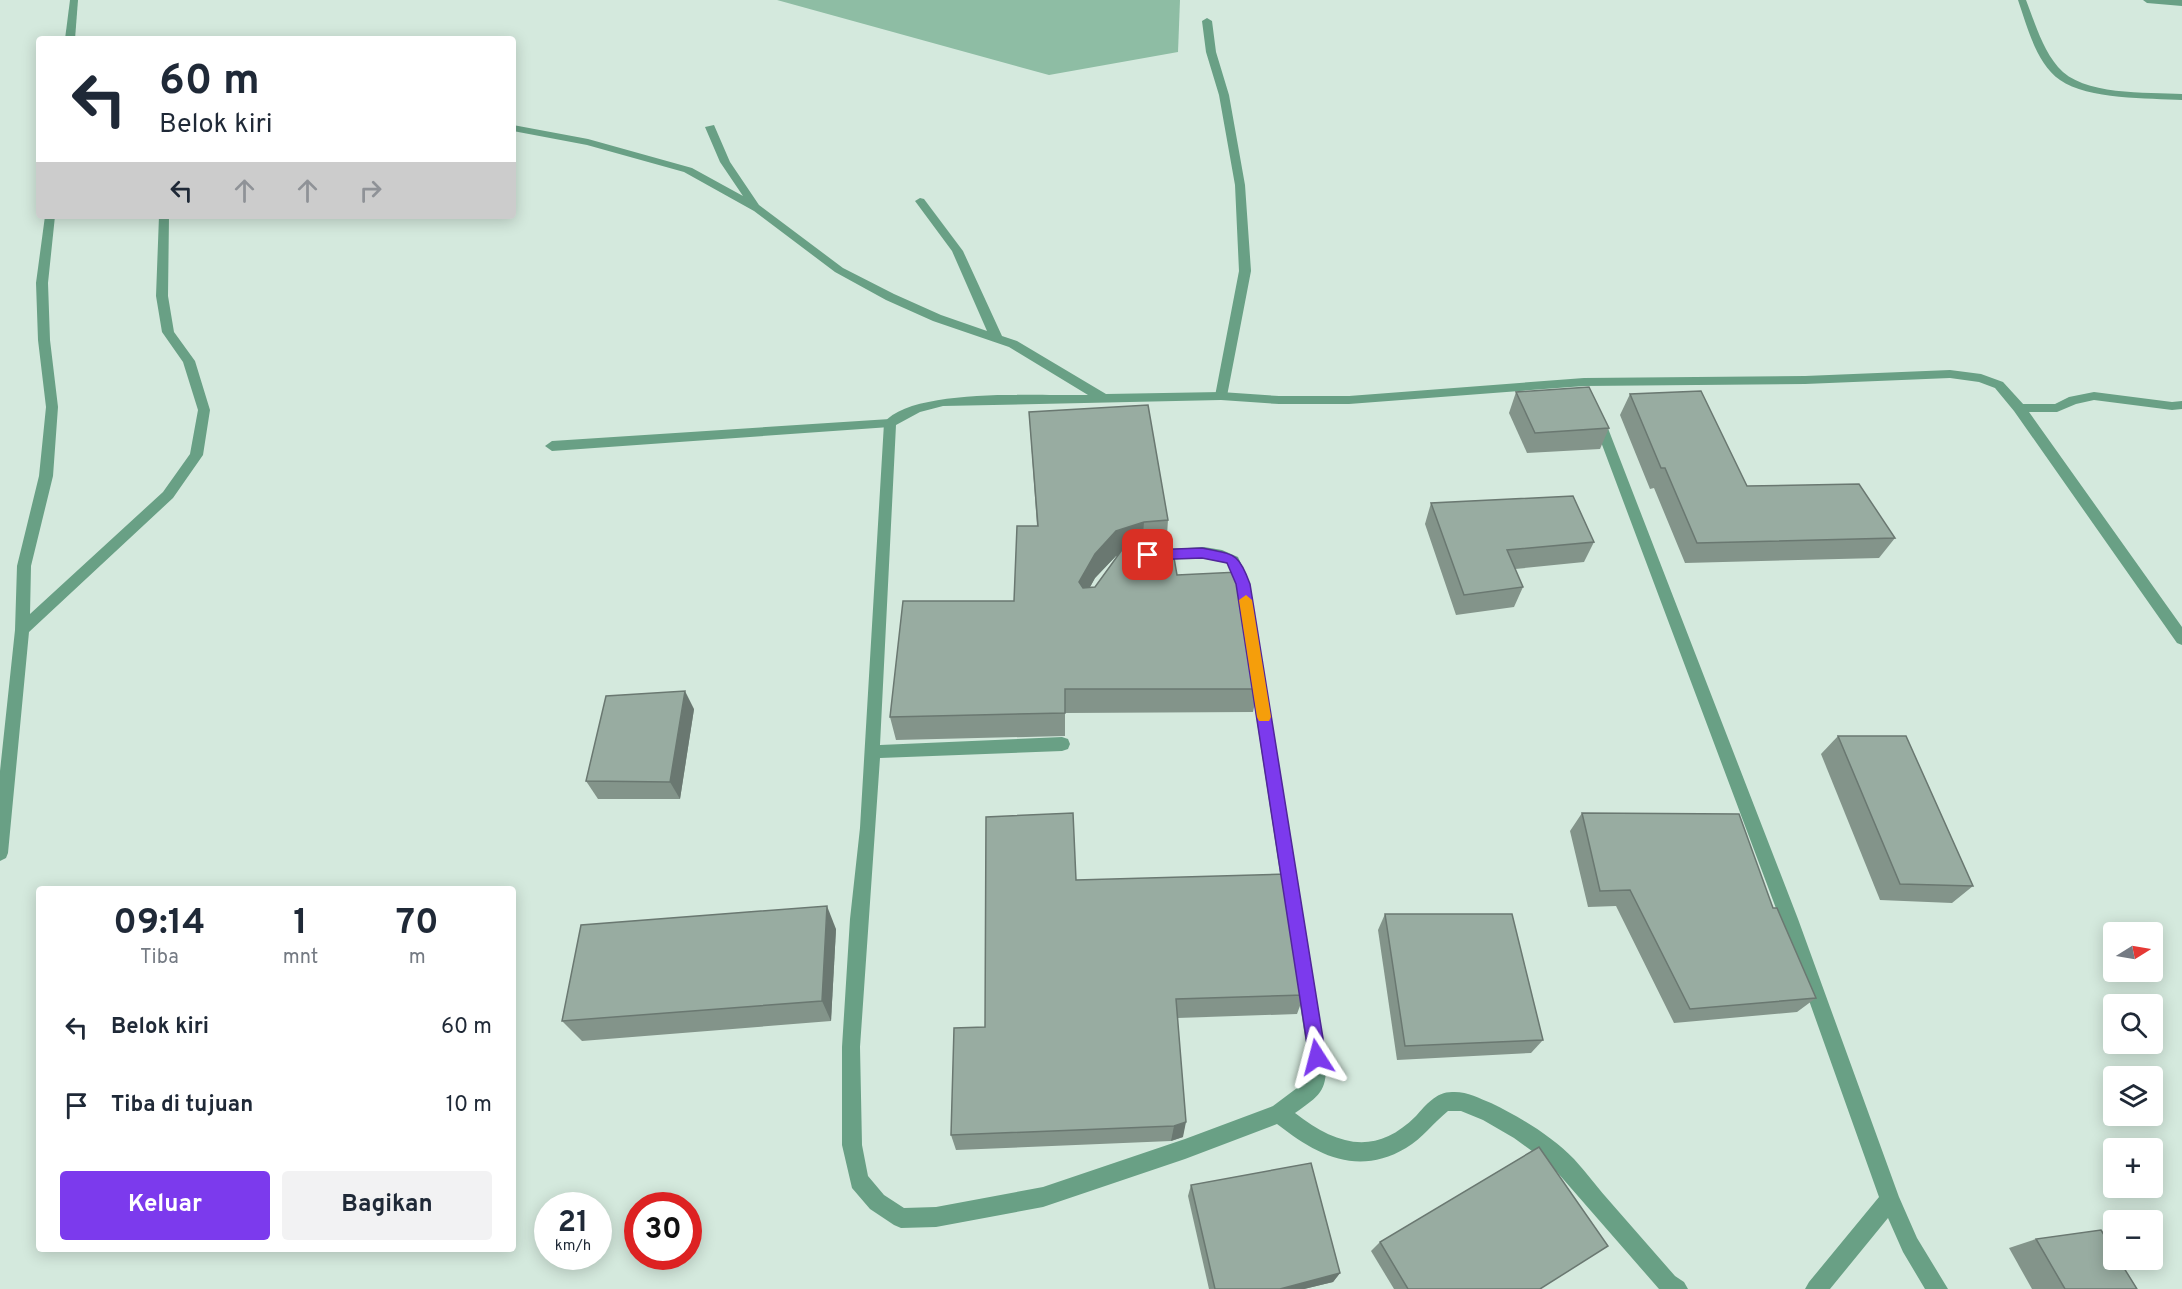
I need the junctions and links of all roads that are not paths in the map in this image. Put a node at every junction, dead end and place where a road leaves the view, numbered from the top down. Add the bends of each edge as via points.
1 (74, 0) edge
2 (2022, 0) edge
3 (2147, 0) edge
4 (2182, 3) edge
5 (1207, 21) dead end
6 (70, 36) edge
7 (2182, 98) edge
8 (710, 127) dead end
9 (516, 129) edge
10 (920, 201) dead end
11 (758, 209) junction
12 (50, 219) edge
13 (164, 219) edge
14 (997, 339) junction
15 (1588, 393) junction
16 (1221, 396) junction
17 (1103, 398) junction
18 (2182, 405) edge
19 (2019, 408) junction
20 (890, 423) junction
21 (552, 446) dead end
22 (1138, 556) edge
23 (22, 630) junction
24 (2182, 639) edge
25 (1062, 744) edge
26 (872, 752) junction
27 (0, 853) edge
28 (1279, 1113) junction
29 (1890, 1199) junction
30 (1677, 1289) edge
31 (1816, 1289) edge
32 (1937, 1289) edge

1 - 6 street
2 - 7 street via 2040,45 2070,83
3 - 4 street
5 - 16 street via 1240,185 1245,271
8 - 11 street via 725,162
9 - 11 street via 588,142 688,170
10 - 14 street via 957,251
11 - 14 street via 839,270 937,318
12 - 23 street via 42,283 52,407 46,476 24,566
13 - 23 street via 162,296 168,332 189,361 204,410 196,455 168,495
14 - 17 street via 1013,344
15 - 16 street via 1349,400
15 - 19 street via 1950,374 1981,378 1999,386
15 - 29 street via 1790,919
16 - 17 street
17 - 20 street via 943,402
18 - 19 street via 2094,396 2057,408
19 - 24 street
20 - 21 street
20 - 26 street
22 - 28 street via 1202,553 1231,559 1243,584 1317,1057 1317,1080 1308,1092
23 - 27 street
25 - 26 street
26 - 28 street via 851,1047 852,1145 859,1181 877,1202 901,1218 936,1217 1043,1197
28 - 30 street via 1303,1133 1336,1151 1370,1153 1405,1139 1440,1105 1450,1101 1497,1116 1558,1158 1661,1276
29 - 31 street
29 - 32 street via 1910,1245

